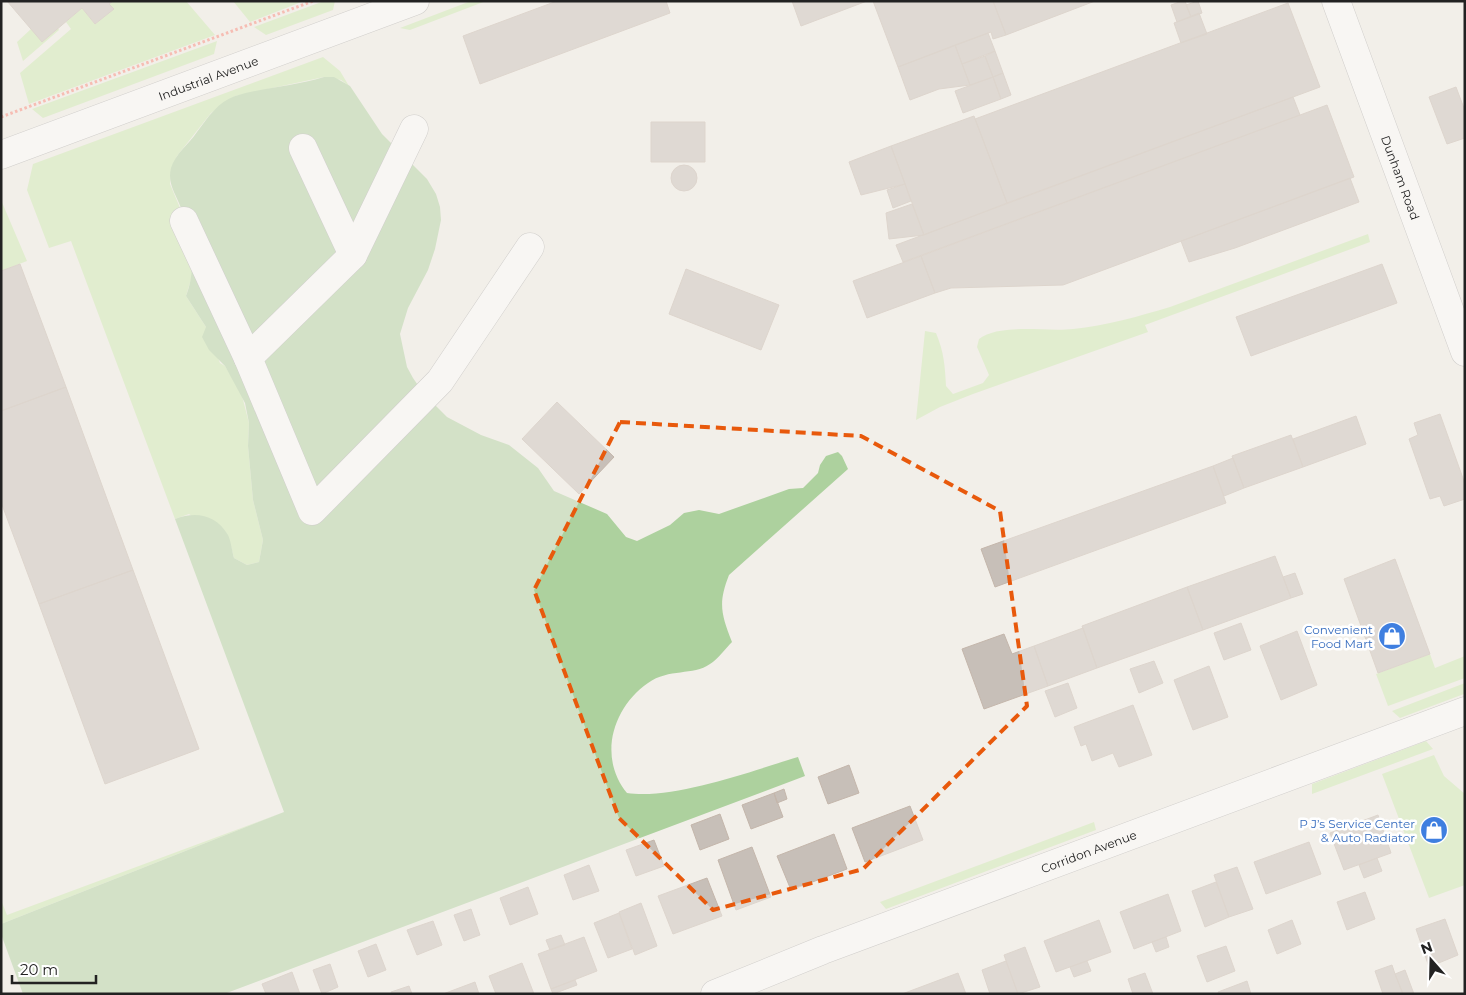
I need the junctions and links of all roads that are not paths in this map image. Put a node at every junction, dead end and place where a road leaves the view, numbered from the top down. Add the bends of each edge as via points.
1 (415, 1) edge
2 (1336, 1) edge
3 (414, 129) dead end
4 (303, 148) dead end
5 (1, 155) edge
6 (184, 220) dead end
7 (530, 247) dead end
8 (353, 256) junction
9 (1465, 352) edge
10 (248, 358) junction
11 (1465, 711) edge
12 (714, 994) edge

1 - 5 street, Industrial Avenue
2 - 9 street, Dunham Road
3 - 8 street
4 - 8 street
6 - 10 street
7 - 10 street via 440,381 312,511
8 - 10 street
11 - 12 street, Corridon Avenue via 823,950

